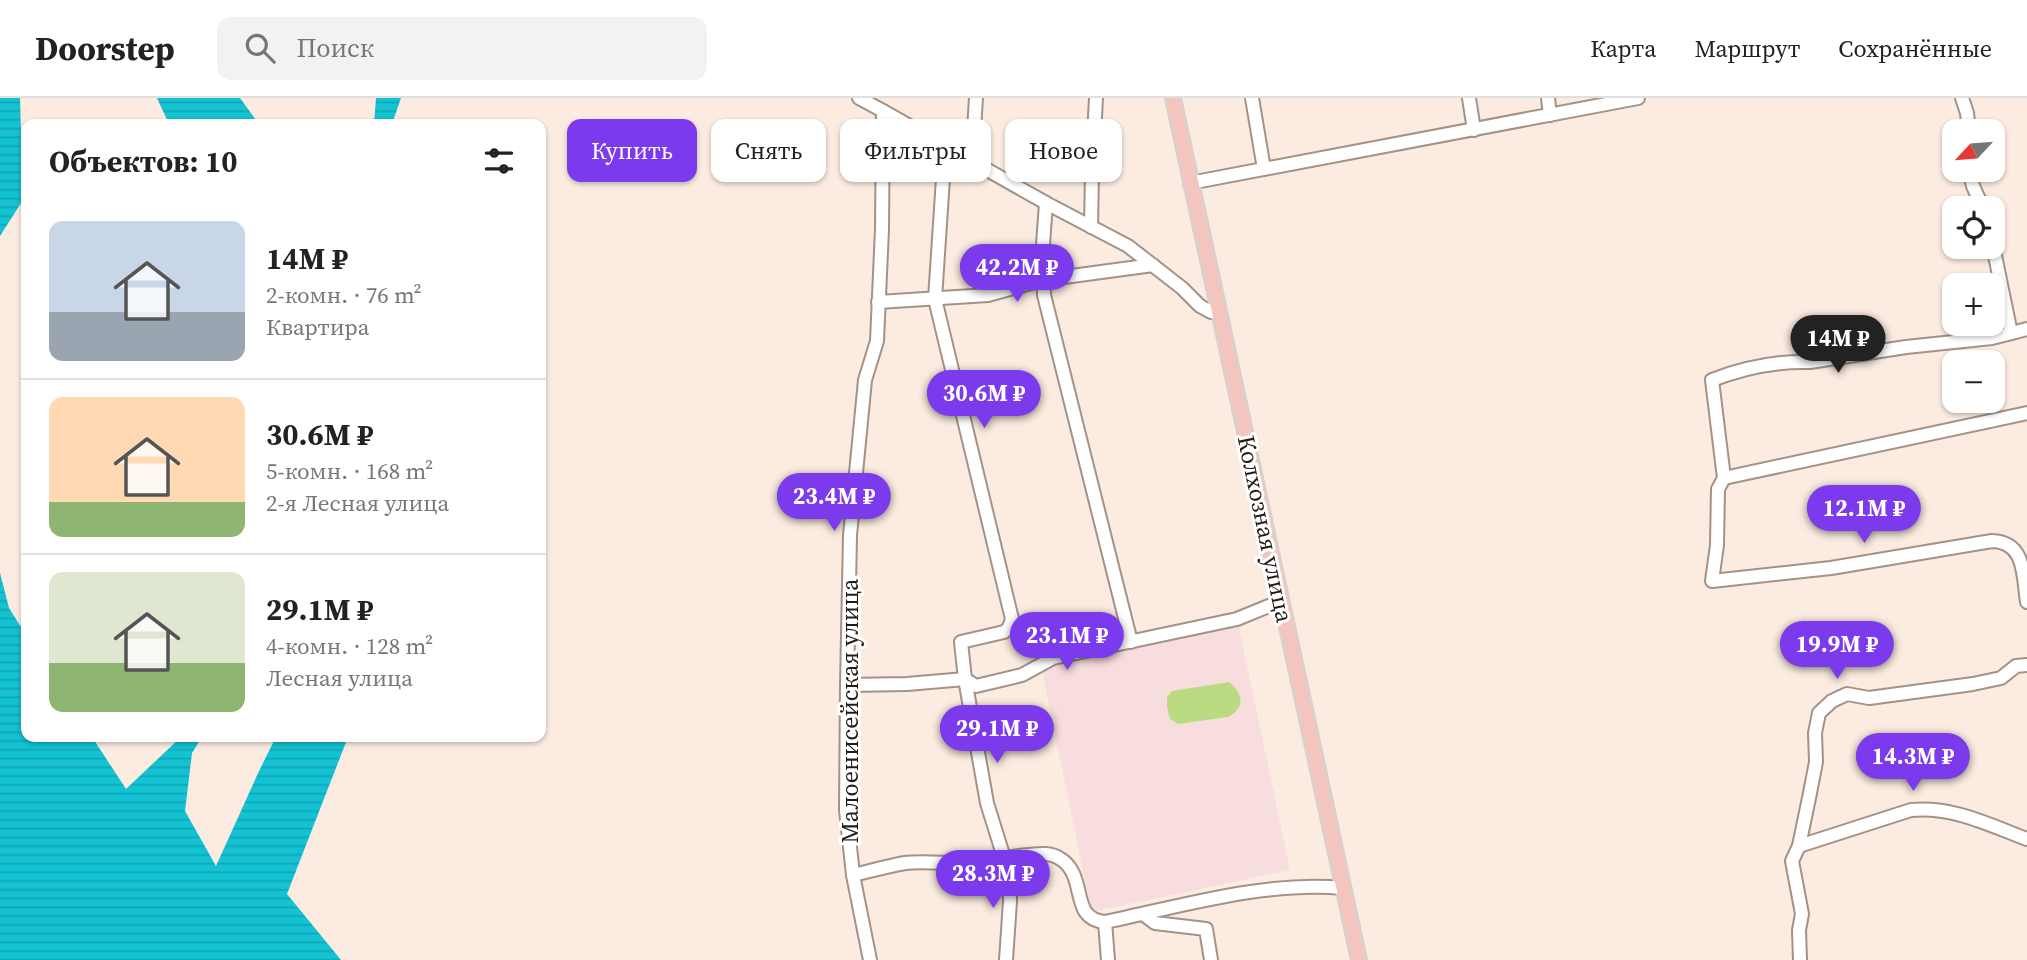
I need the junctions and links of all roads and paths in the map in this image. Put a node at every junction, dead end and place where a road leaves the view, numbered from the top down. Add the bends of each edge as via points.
1 (859, 98) edge
2 (976, 98) edge
3 (1096, 98) edge
4 (1173, 98) edge
5 (1252, 98) edge
6 (1469, 98) edge
7 (1548, 98) edge
8 (1962, 98) edge
9 (1630, 99) edge
10 (883, 111) junction
11 (1550, 115) junction
12 (896, 119) edge
13 (975, 119) edge
14 (1968, 119) edge
15 (1474, 130) junction
16 (1264, 169) junction
17 (991, 173) edge
18 (943, 182) edge
19 (1190, 183) junction
20 (1046, 203) junction
21 (1091, 227) junction
22 (1996, 259) edge
23 (1153, 265) junction
24 (1042, 280) junction
25 (935, 299) junction
26 (878, 302) junction
27 (1218, 311) junction
28 (2027, 329) edge
29 (2011, 333) junction
30 (2027, 412) edge
31 (1724, 478) junction
32 (1281, 601) junction
33 (2027, 602) edge
34 (1131, 642) junction
35 (2027, 665) edge
36 (965, 680) junction
37 (847, 685) junction
38 (2027, 839) edge
39 (1799, 846) junction
40 (1005, 857) junction
41 (853, 875) junction
42 (1343, 888) junction
43 (1143, 914) junction
44 (1105, 922) junction
45 (870, 960) edge
46 (1006, 960) edge
47 (1108, 960) edge
48 (1211, 960) edge
49 (1359, 960) edge
50 (1800, 960) edge

1 - 10 street
2 - 13 street
3 - 21 street
4 - 19 main road, Колхозная улица
5 - 16 street
6 - 15 street
7 - 11 street
8 - 14 street
9 - 11 street
10 - 12 street
10 - 26 street, Малоенисейская улица
11 - 15 street
15 - 16 street
16 - 19 street
17 - 20 street
18 - 25 street
19 - 27 main road, Колхозная улица
20 - 21 street
20 - 24 street
21 - 23 street
22 - 29 street
23 - 24 street
23 - 27 street via 1200,306
24 - 25 street via 988,295
24 - 34 street
25 - 26 street
25 - 36 street via 1012,619 1004,632 961,642
26 - 37 street, Малоенисейская улица via 877,341 865,380 850,535
27 - 32 main road, Колхозная улица
28 - 29 street
29 - 31 street via 1737,370 1712,380
30 - 31 street
31 - 33 street via 1718,489 1712,581 2002,541 2016,549 2020,558
32 - 34 street via 1237,619
32 - 42 main road, Колхозная улица
34 - 36 street via 1053,659 998,682 976,686
35 - 39 street via 2016,666 2001,678 1973,684 1869,698 1847,694 1832,701 1819,713
36 - 37 street
36 - 40 street via 987,803
37 - 41 street, Малоенисейская улица via 846,810
38 - 39 street via 1958,813 1929,808
39 - 50 street via 1792,861 1802,914
40 - 41 street via 975,863 906,863
40 - 44 street via 1056,856 1070,866 1090,919
40 - 46 street via 1010,901
41 - 45 street, Малоенисейская улица
42 - 43 street via 1258,891
42 - 49 main road, Колхозная улица
43 - 44 street
43 - 48 street via 1155,923 1206,929
44 - 47 street

